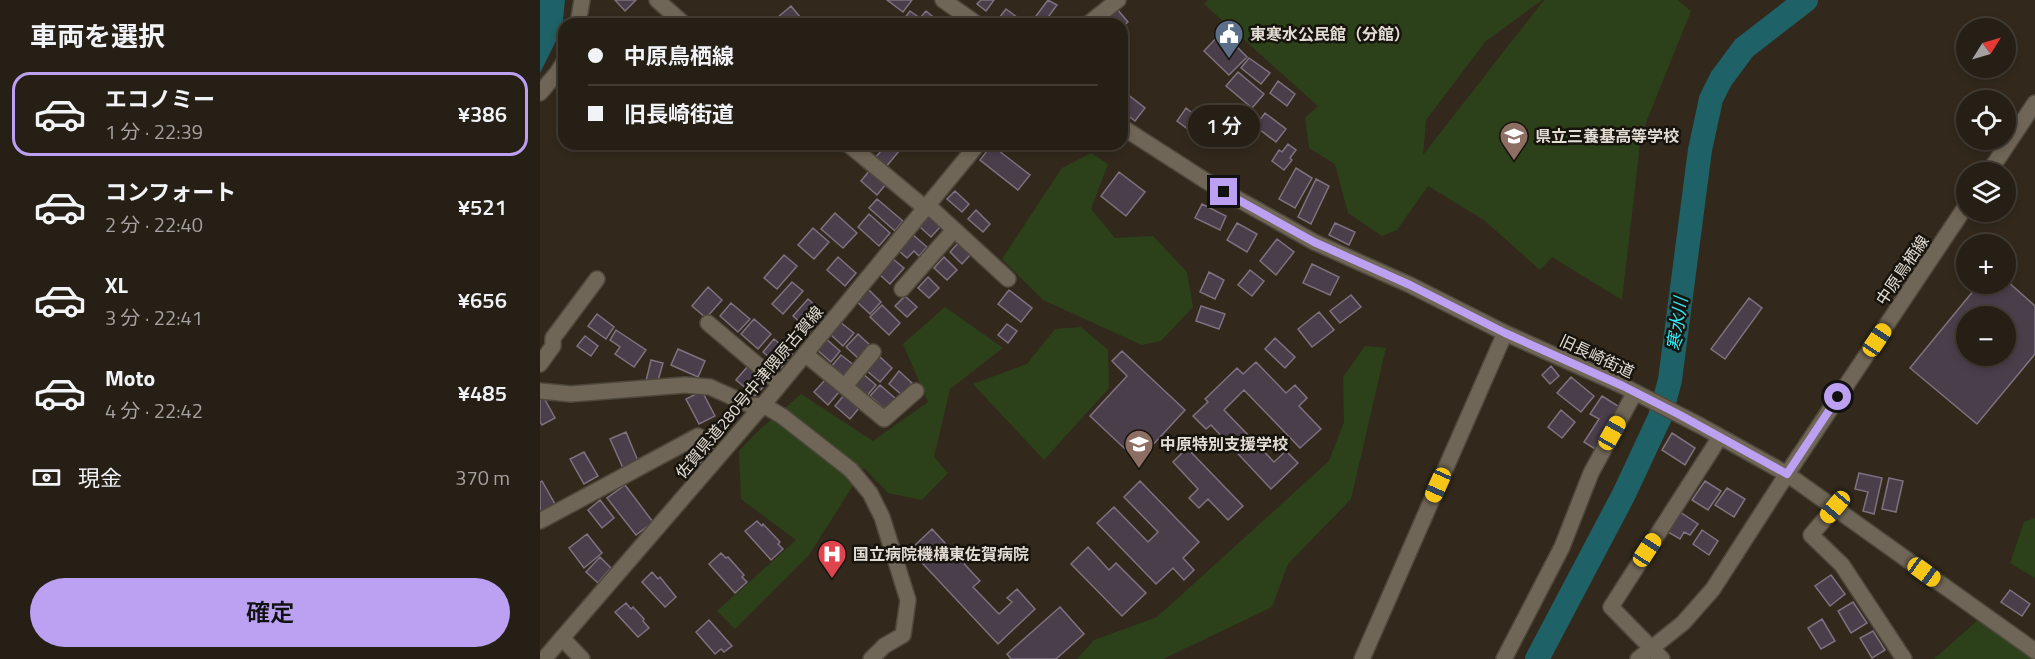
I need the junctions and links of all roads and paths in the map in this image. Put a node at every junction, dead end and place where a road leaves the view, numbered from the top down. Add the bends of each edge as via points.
1 (582, 0) edge
2 (657, 0) edge
3 (943, 0) edge
4 (1118, 0) edge
5 (579, 18) edge
6 (677, 18) edge
7 (968, 18) edge
8 (1096, 18) edge
9 (558, 70) edge
10 (540, 93) edge
11 (2035, 103) edge
12 (1128, 131) edge
13 (855, 150) edge
14 (973, 150) edge
15 (1996, 162) edge
16 (925, 208) junction
17 (1956, 221) edge
18 (954, 230) junction
19 (597, 279) dead end
20 (1008, 279) dead end
21 (902, 289) dead end
22 (708, 323) dead end
23 (1505, 333) junction
24 (873, 352) dead end
25 (805, 354) junction
26 (540, 363) edge
27 (780, 384) junction
28 (845, 386) junction
29 (540, 391) edge
30 (916, 391) dead end
31 (1634, 393) junction
32 (763, 405) junction
33 (698, 436) dead end
34 (1720, 437) junction
35 (1787, 474) junction
36 (1835, 507) junction
37 (540, 521) edge
38 (562, 638) junction
39 (2035, 651) edge
40 (1657, 654) edge
41 (544, 659) edge
42 (582, 659) edge
43 (871, 659) edge
44 (1362, 659) edge
45 (1504, 659) edge
46 (1638, 659) edge
47 (1904, 659) edge

1 - 5 street
2 - 6 street
3 - 7 street
4 - 8 street
9 - 10 street
11 - 15 street
12 - 23 street, 旧長崎街道 via 1277,223
13 - 16 street
14 - 16 street, 佐賀県道280号中津隈原古賀線
16 - 18 street via 933,210
16 - 25 street, 佐賀県道280号中津隈原古賀線
17 - 35 street, 中原鳥栖線
18 - 20 street
18 - 21 street
19 - 26 street via 553,338 553,346
22 - 27 street
23 - 31 street, 旧長崎街道
23 - 44 street
24 - 28 street
25 - 27 street, 佐賀県道280号中津隈原古賀線
25 - 28 street
27 - 32 street, 佐賀県道280号中津隈原古賀線
28 - 30 street via 884,419
29 - 32 street via 571,393 685,385 710,387 752,406
31 - 34 street, 旧長崎街道
31 - 45 street via 1591,473 1562,548
32 - 38 street, 佐賀県道280号中津隈原古賀線
32 - 43 street via 851,470 882,517 909,600 903,635
33 - 37 street
34 - 35 street, 旧長崎街道
34 - 40 street via 1611,607
35 - 36 street, 旧長崎街道
35 - 40 street, 中原鳥栖線 via 1713,589
36 - 39 street, 旧長崎街道
36 - 47 street via 1811,536 1842,565
38 - 41 street, 佐賀県道280号中津隈原古賀線
38 - 42 street
40 - 46 street, 中原鳥栖線

